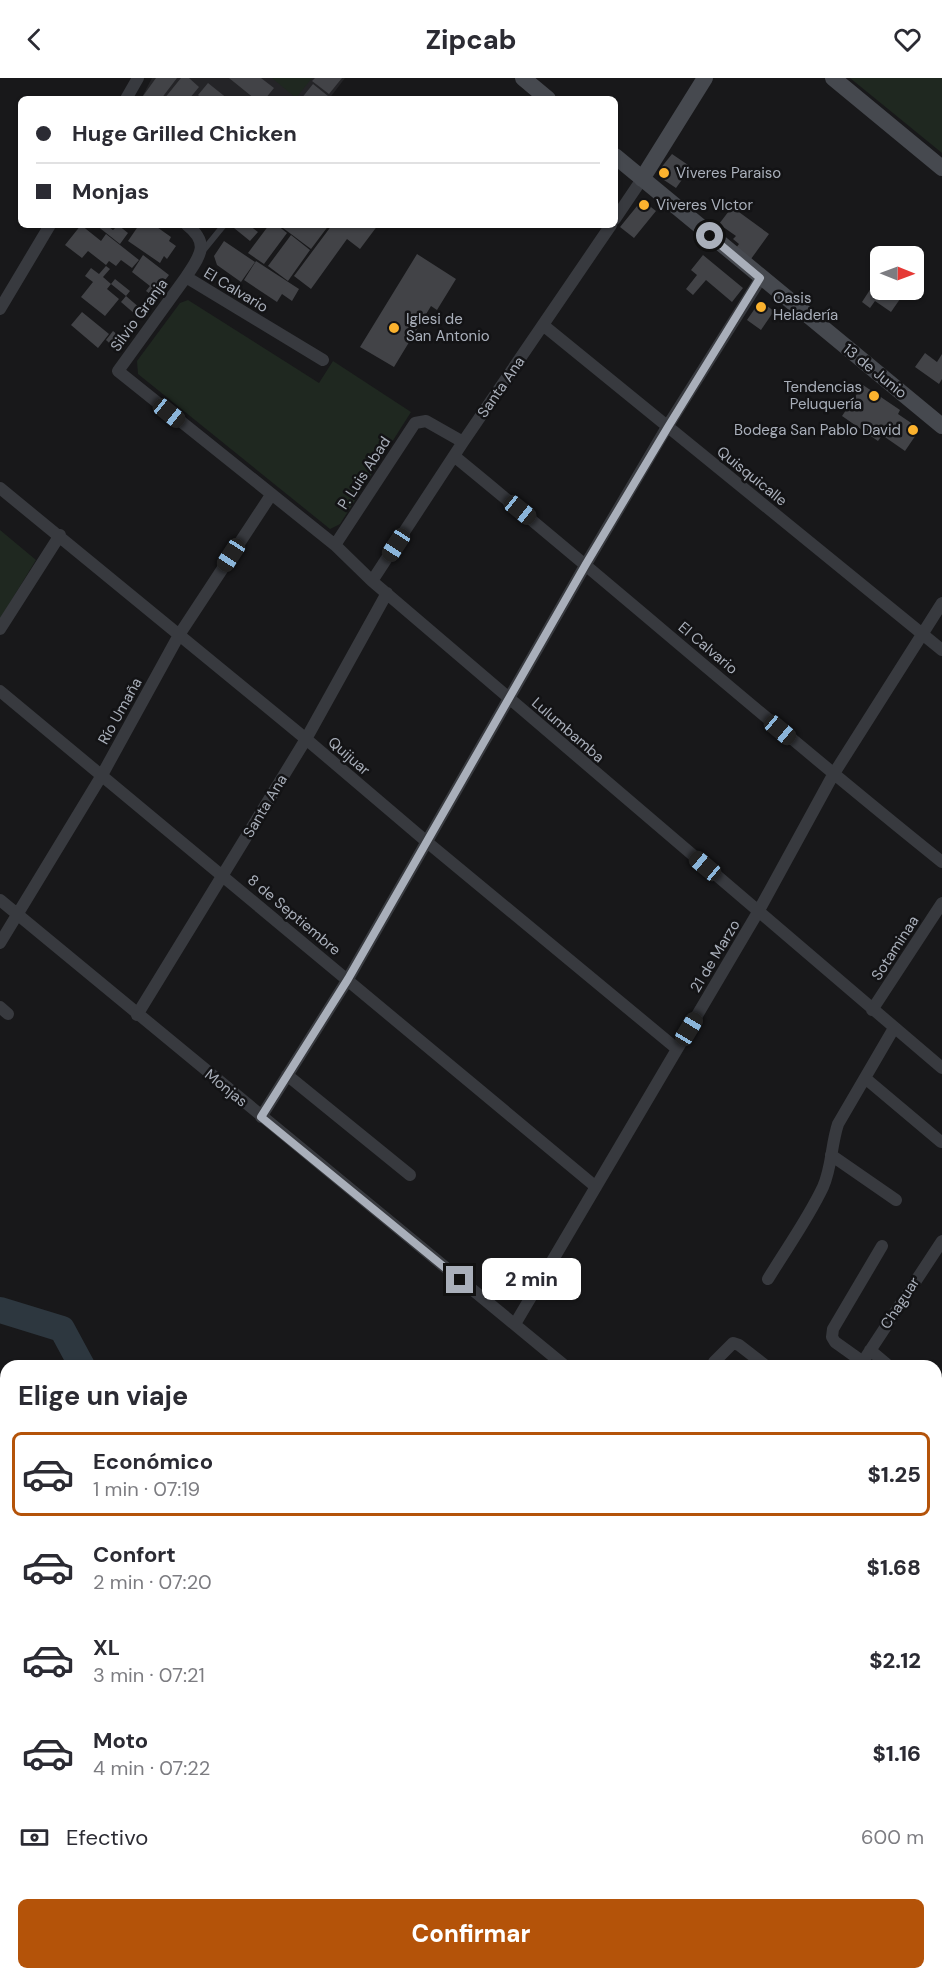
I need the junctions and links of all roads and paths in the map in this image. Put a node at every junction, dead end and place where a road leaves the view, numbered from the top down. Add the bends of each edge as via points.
1 (138, 78) edge
2 (523, 78) edge
3 (705, 78) edge
4 (833, 78) edge
5 (128, 96) edge
6 (544, 96) edge
7 (618, 159) edge
8 (942, 168) edge
9 (642, 179) junction
10 (618, 215) edge
11 (48, 228) edge
12 (190, 228) edge
13 (222, 228) edge
14 (609, 228) edge
15 (202, 253) junction
16 (186, 277) junction
17 (760, 278) junction
18 (0, 309) edge
19 (543, 325) junction
20 (323, 360) dead end
21 (117, 372) joint
22 (942, 426) edge
23 (668, 427) junction
24 (463, 442) junction
25 (454, 456) junction
26 (0, 488) edge
27 (271, 495) junction
28 (60, 535) junction
29 (335, 545) junction
30 (586, 564) junction
31 (372, 581) junction
32 (387, 593) junction
33 (942, 603) edge
34 (0, 629) edge
35 (922, 632) junction
36 (179, 635) junction
37 (942, 650) edge
38 (0, 691) edge
39 (509, 698) junction
40 (306, 739) junction
41 (102, 775) junction
42 (833, 775) junction
43 (427, 842) junction
44 (942, 862) edge
45 (222, 876) junction
46 (0, 900) edge
47 (942, 903) edge
48 (758, 912) junction
49 (18, 915) junction
50 (0, 943) edge
51 (348, 979) junction
52 (872, 1010) junction
53 (137, 1015) junction
54 (894, 1028) junction
55 (677, 1049) junction
56 (942, 1068) edge
57 (287, 1075) junction
58 (865, 1078) junction
59 (261, 1117) junction
60 (941, 1142) edge
61 (831, 1155) junction
62 (410, 1175) dead end
63 (596, 1187) junction
64 (896, 1200) dead end
65 (942, 1241) edge
66 (882, 1246) dead end
67 (768, 1278) dead end
68 (515, 1324) junction
69 (870, 1350) junction
70 (558, 1360) edge
71 (716, 1360) edge
72 (758, 1360) edge
73 (857, 1360) edge
74 (864, 1360) edge
75 (882, 1360) edge

1 - 5 street
2 - 6 main road
3 - 9 main road
4 - 8 main road
7 - 9 main road, 13 de Junio
9 - 10 street
9 - 17 main road, 13 de Junio
11 - 18 street
12 - 15 street, El Calvario via 200,240
13 - 15 lane
14 - 19 street, Santa Ana
15 - 16 street, El Calvario
16 - 20 street, El Calvario
16 - 21 street, Silvio Granja
17 - 22 main road, 13 de Junio
17 - 23 street
19 - 23 street, Quisquicalle
19 - 24 street, Santa Ana
21 - 27 street, Lulumbamba
23 - 30 street
23 - 35 street, Quisquicalle
24 - 25 street, Santa Ana
24 - 29 street, P. Luis Abad via 426,421 415,423
25 - 30 street, El Calvario
25 - 31 street, Santa Ana
26 - 28 street, Quijuar
27 - 29 street, Lulumbamba
27 - 36 street, Río Umaña
28 - 34 street
28 - 36 street, Quijuar
29 - 31 street, Lulumbamba
30 - 39 street
30 - 42 street, El Calvario
31 - 32 street, Lulumbamba
32 - 39 street, Lulumbamba
32 - 40 street, Santa Ana
33 - 35 street, 21 de Marzo
35 - 37 street, Quisquicalle
35 - 42 street, 21 de Marzo
36 - 40 street, Quijuar
36 - 41 street, Río Umaña
38 - 41 street, 8 de Septiembre
39 - 43 street
39 - 48 street, Lulumbamba
40 - 43 street, Quijuar
40 - 45 street, Santa Ana
41 - 45 street, 8 de Septiembre
41 - 49 street, Río Umaña
42 - 44 street, El Calvario
42 - 48 street, 21 de Marzo
43 - 51 street
43 - 55 street, Quijuar
45 - 51 street, 8 de Septiembre
45 - 53 street, Santa Ana
46 - 49 street, Monjas
47 - 52 street, Sotaminaa
48 - 52 street, Lulumbamba
48 - 55 street, 21 de Marzo
49 - 50 street, Río Umaña
49 - 53 street, Monjas
51 - 57 street
51 - 63 street, 8 de Septiembre
52 - 54 street, Lulumbamba
53 - 59 street, Monjas
54 - 56 street, Lulumbamba
54 - 58 street
55 - 63 street, 21 de Marzo
57 - 59 street
57 - 62 street
58 - 60 street
58 - 61 street via 838,1124
59 - 68 street, Monjas
61 - 64 street
61 - 67 street via 822,1188
63 - 68 street, 21 de Marzo
65 - 69 street, Chaguar
66 - 73 street via 833,1329 835,1342
68 - 70 street, Monjas
69 - 74 street, Chaguar
69 - 75 street
71 - 72 street via 733,1343

